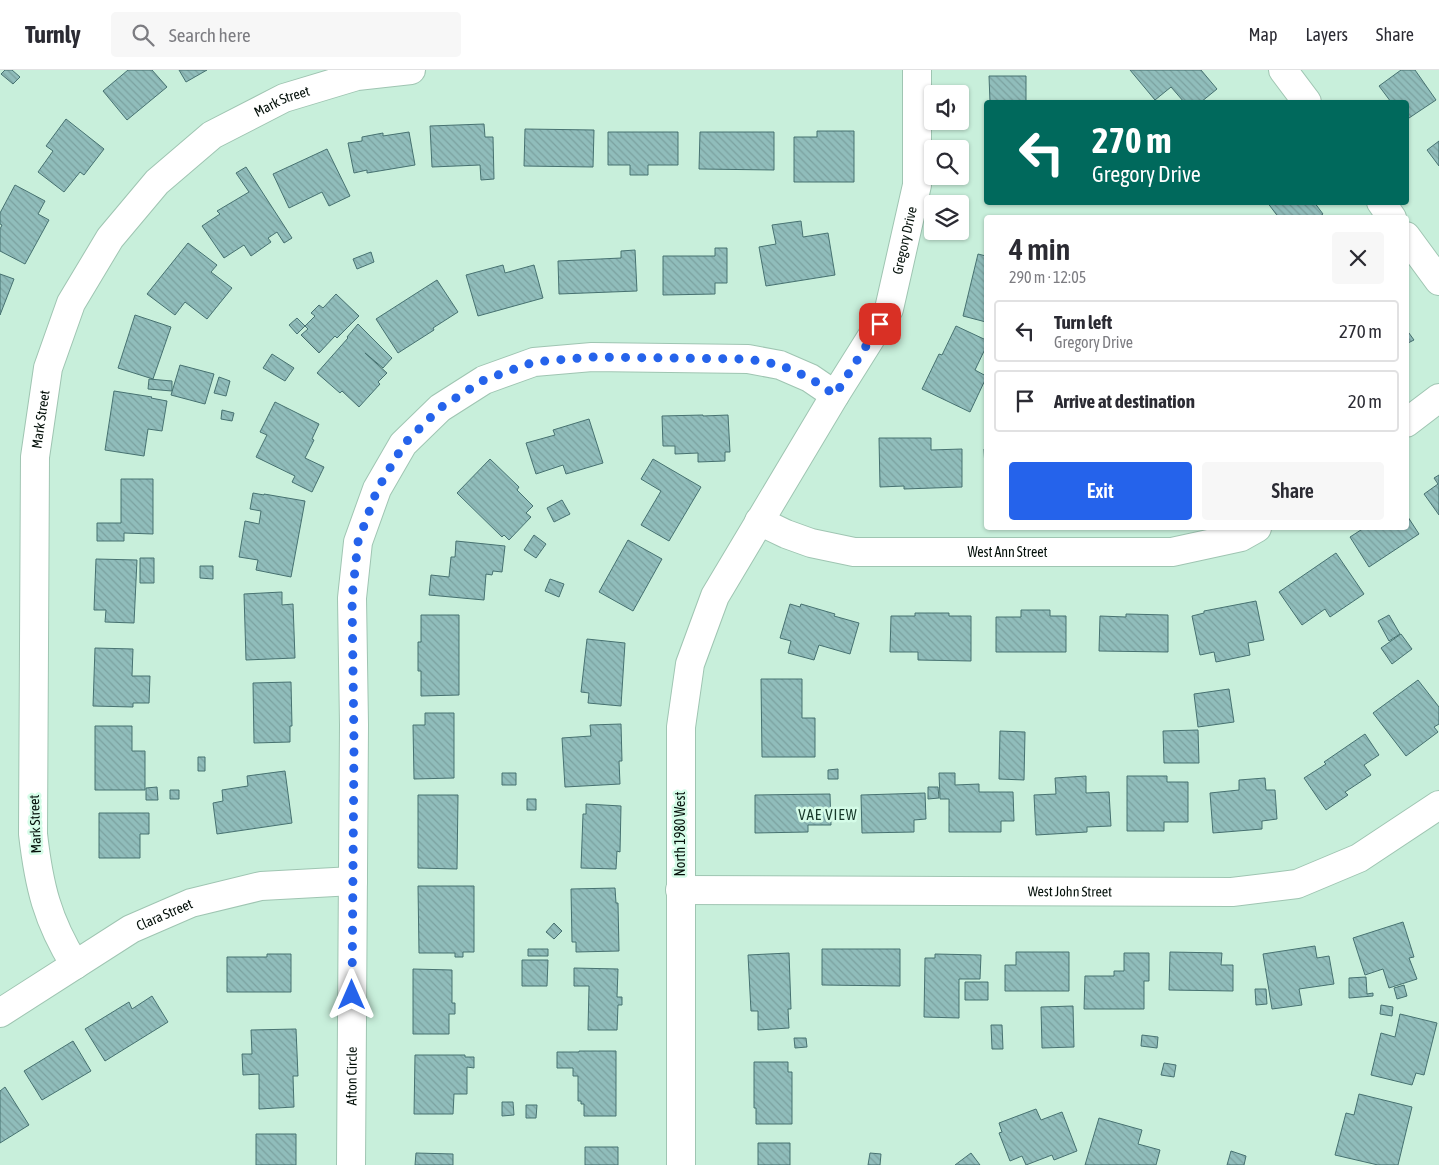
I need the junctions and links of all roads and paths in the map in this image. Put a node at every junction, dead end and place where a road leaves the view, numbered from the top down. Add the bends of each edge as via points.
1 (411, 70) edge
2 (917, 70) edge
3 (1283, 70) edge
4 (1306, 100) edge
5 (1409, 240) edge
6 (1439, 281) edge
7 (835, 395) junction
8 (1439, 398) edge
9 (1409, 421) edge
10 (760, 521) junction
11 (1253, 530) edge
12 (1436, 814) edge
13 (353, 882) junction
14 (680, 890) junction
15 (75, 965) junction
16 (0, 1013) edge
17 (351, 1165) edge
18 (681, 1165) edge

1 - 15 street, Mark Street via 356,76 284,98 212,135 157,182 110,238 71,302 48,368 35,457 33,834 37,872 47,910 62,945
2 - 7 street, Gregory Drive via 917,185 889,309
3 - 4 street
5 - 6 street
7 - 10 street, Gregory Drive
7 - 13 street, Afton Circle via 810,378 780,365 748,359 592,357 534,362 484,380 440,408 404,444 377,490 358,542 352,598
8 - 9 street
10 - 11 street, West Ann Street via 810,544 854,552 1172,552 1241,537
10 - 14 street, North 1980 West via 715,596 690,664 681,727
12 - 14 street, West John Street via 1359,858 1297,884 1232,892
13 - 15 street, Clara Street via 261,886 190,903 131,929
13 - 17 street, Afton Circle
14 - 18 street, North 1980 West
15 - 16 street, Clara Street

